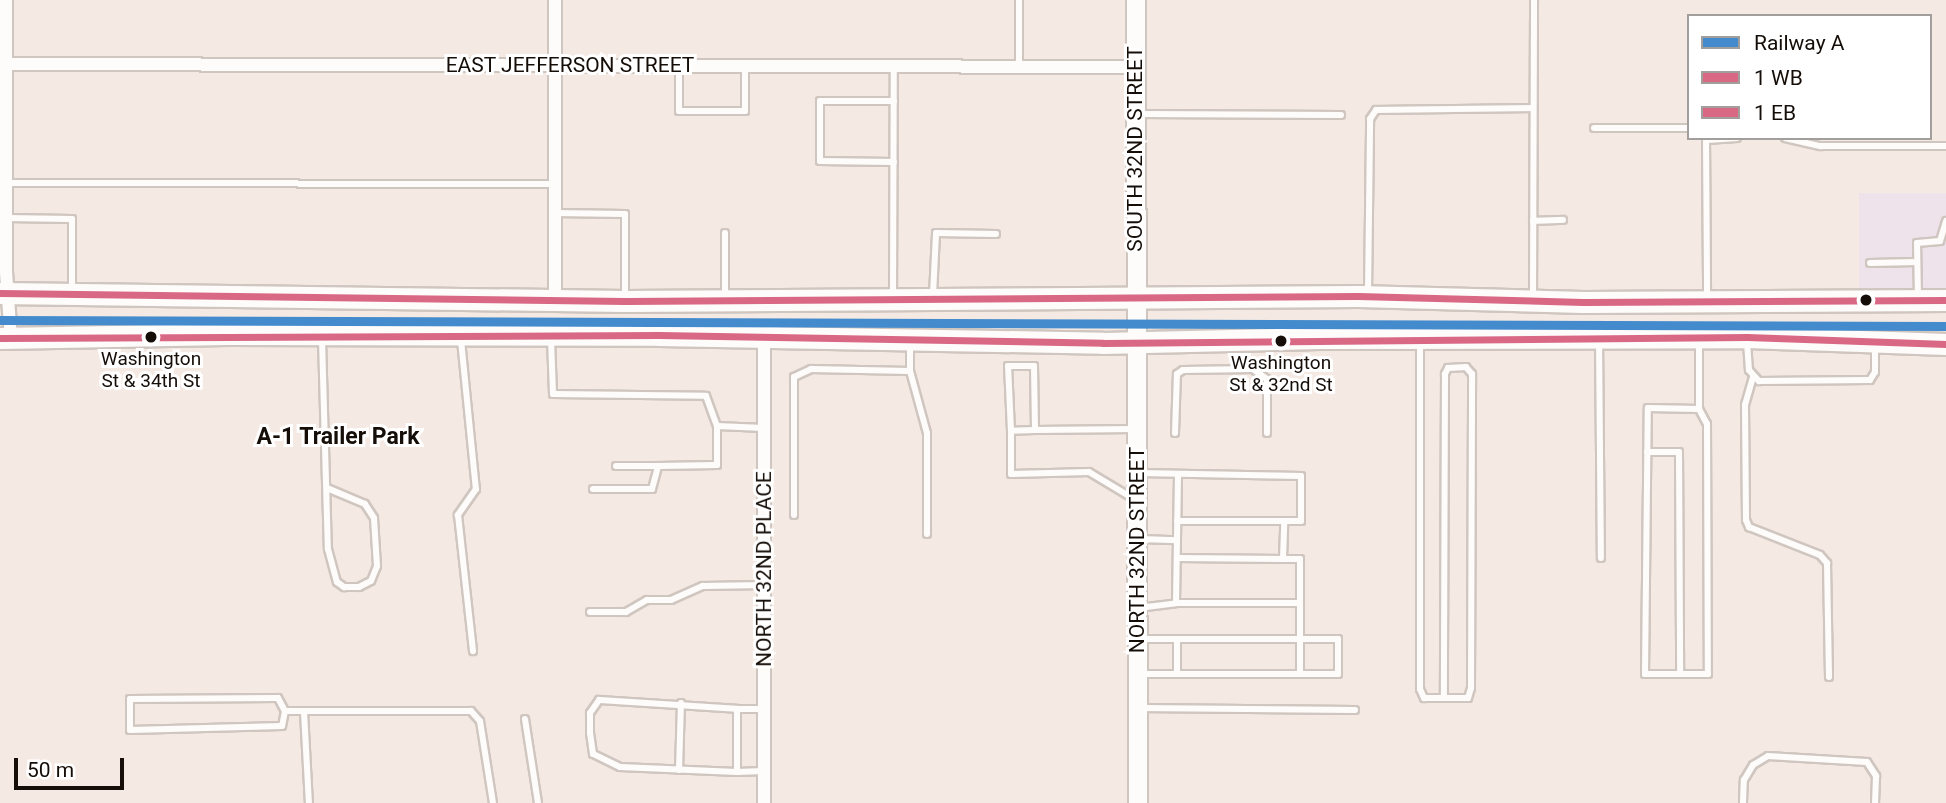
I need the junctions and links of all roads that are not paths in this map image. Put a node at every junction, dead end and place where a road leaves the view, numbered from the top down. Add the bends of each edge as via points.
1 (6, 0) edge
2 (555, 0) edge
3 (1019, 0) edge
4 (1136, 0) edge
5 (1534, 0) edge
6 (5, 64) junction
7 (554, 65) junction
8 (679, 65) junction
9 (745, 65) junction
10 (894, 66) junction
11 (1019, 66) junction
12 (1135, 67) junction
13 (894, 101) junction
14 (1533, 108) junction
15 (1135, 115) junction
16 (1341, 115) dead end
17 (1594, 128) dead end
18 (1687, 128) edge
19 (1706, 140) edge
20 (1795, 140) edge
21 (1946, 146) edge
22 (894, 162) junction
23 (4, 174) edge
24 (555, 184) junction
25 (555, 213) junction
26 (6, 218) junction
27 (1563, 220) dead end
28 (1533, 221) junction
29 (1946, 221) edge
30 (725, 233) dead end
31 (996, 234) dead end
32 (1943, 241) edge
33 (1870, 263) dead end
34 (1920, 263) junction
35 (72, 292) junction
36 (4, 293) edge
37 (1368, 296) junction
38 (1136, 297) junction
39 (1946, 300) edge
40 (555, 301) junction
41 (625, 301) junction
42 (725, 301) junction
43 (893, 301) junction
44 (933, 301) junction
45 (1533, 301) junction
46 (1917, 301) junction
47 (1707, 302) junction
48 (322, 334) junction
49 (461, 334) junction
50 (551, 334) junction
51 (764, 336) junction
52 (1420, 337) junction
53 (1599, 337) junction
54 (1699, 337) junction
55 (1747, 337) junction
56 (5, 338) edge
57 (910, 341) junction
58 (1136, 342) junction
59 (1875, 343) junction
60 (1946, 344) edge
61 (910, 371) junction
62 (1753, 377) junction
63 (1699, 409) junction
64 (717, 426) junction
65 (764, 428) junction
66 (1137, 429) junction
67 (1035, 430) junction
68 (1011, 431) junction
69 (1175, 433) dead end
70 (1267, 433) dead end
71 (1647, 452) junction
72 (616, 466) dead end
73 (659, 466) junction
74 (1137, 473) junction
75 (1178, 474) junction
76 (327, 488) junction
77 (593, 489) dead end
78 (1137, 501) junction
79 (794, 515) dead end
80 (1177, 521) junction
81 (1284, 521) junction
82 (927, 534) dead end
83 (1137, 539) junction
84 (1177, 540) junction
85 (1177, 558) junction
86 (1601, 558) dead end
87 (1283, 559) junction
88 (765, 585) junction
89 (1176, 603) junction
90 (1300, 603) junction
91 (1138, 608) junction
92 (590, 612) dead end
93 (1300, 638) junction
94 (1138, 639) junction
95 (1177, 639) junction
96 (473, 652) dead end
97 (1138, 674) junction
98 (1177, 674) junction
99 (1300, 674) junction
100 (1680, 674) junction
101 (1829, 677) dead end
102 (1444, 698) junction
103 (681, 703) junction
104 (737, 709) junction
105 (765, 709) junction
106 (1138, 709) junction
107 (1355, 710) dead end
108 (285, 711) junction
109 (304, 712) junction
110 (525, 719) dead end
111 (679, 770) junction
112 (764, 771) junction
113 (737, 772) junction
114 (309, 803) edge
115 (493, 803) edge
116 (538, 803) edge
117 (764, 803) edge
118 (1138, 803) edge
119 (1743, 803) edge
120 (1875, 803) edge

1 - 6 street
2 - 7 street
3 - 11 lane
4 - 12 main road, SOUTH 32ND STREET
5 - 14 lane
6 - 7 street, EAST JEFFERSON STREET
6 - 23 street
7 - 8 street, EAST JEFFERSON STREET
7 - 24 street
8 - 9 street, EAST JEFFERSON STREET
8 - 9 lane via 679,111 745,111
9 - 10 street, EAST JEFFERSON STREET
10 - 11 street, EAST JEFFERSON STREET
10 - 13 lane
11 - 12 street, EAST JEFFERSON STREET
12 - 15 main road, SOUTH 32ND STREET
13 - 22 lane
13 - 22 lane via 820,101 820,161
14 - 28 lane
14 - 37 lane via 1376,110 1370,119
15 - 16 lane
15 - 38 main road, SOUTH 32ND STREET
17 - 18 lane
19 - 47 lane
20 - 21 lane via 1821,145
22 - 43 lane
23 - 24 lane
23 - 26 street
24 - 25 street
25 - 40 street
25 - 41 lane via 625,214
26 - 35 lane via 72,219
26 - 36 street
27 - 28 lane
28 - 45 lane
29 - 32 lane
30 - 42 lane
31 - 44 lane via 936,233
32 - 34 lane via 1917,243
33 - 34 lane
34 - 46 lane
35 - 36 main road
35 - 40 main road
36 - 56 street
37 - 38 main road
37 - 45 main road
38 - 44 main road
38 - 58 main road, NORTH 32ND STREET
39 - 46 main road
40 - 41 main road
41 - 42 main road
42 - 43 main road
43 - 44 main road
45 - 47 main road
46 - 47 main road
48 - 49 main road
48 - 56 main road
48 - 76 lane via 322,446
49 - 50 main road
49 - 96 lane via 476,489 458,515
50 - 51 main road
50 - 64 lane via 553,394 706,396
51 - 57 main road
51 - 65 street, NORTH 32ND PLACE
52 - 53 main road
52 - 58 main road
52 - 102 lane via 1420,689 1424,698
53 - 54 main road
53 - 86 lane
54 - 55 main road
54 - 63 lane
55 - 59 main road
55 - 62 lane
57 - 58 main road
57 - 61 lane
58 - 66 main road, NORTH 32ND STREET
59 - 60 main road
59 - 62 lane via 1875,372 1870,380
61 - 79 lane via 811,369 794,377
61 - 82 lane via 927,433
62 - 101 lane via 1745,405 1746,520 1749,527 1820,555 1826,563
63 - 71 lane via 1648,408
63 - 100 lane via 1707,424 1708,674
64 - 65 lane
64 - 73 lane via 717,466
65 - 88 street, NORTH 32ND PLACE
66 - 67 lane
66 - 74 main road, NORTH 32ND STREET
67 - 68 lane
67 - 68 lane via 1034,366 1008,366
68 - 78 lane via 1011,474 1089,472
69 - 70 lane via 1177,374 1183,370 1253,369 1267,379
71 - 100 lane via 1679,452
71 - 100 lane via 1645,674
72 - 73 lane
73 - 77 lane via 652,489
74 - 75 lane
74 - 78 main road, NORTH 32ND STREET
75 - 80 lane
75 - 81 lane via 1301,476 1301,521
76 - 76 lane via 365,504 374,517 377,566 371,581 359,587 337,582 328,549
78 - 83 main road, NORTH 32ND STREET
80 - 81 lane
80 - 84 lane
81 - 87 lane
83 - 84 lane
83 - 91 main road, NORTH 32ND STREET
84 - 85 lane
85 - 87 lane
85 - 89 lane
87 - 90 lane via 1300,559
88 - 92 lane via 703,586 671,600 647,600 626,612
88 - 105 street, NORTH 32ND PLACE
89 - 90 lane
89 - 91 lane
90 - 93 lane
91 - 94 main road, NORTH 32ND STREET
93 - 95 lane
93 - 99 lane
93 - 99 lane via 1339,639 1338,674
94 - 95 lane
94 - 97 main road, NORTH 32ND STREET
95 - 98 lane
97 - 98 lane
97 - 106 main road, NORTH 32ND STREET
98 - 99 lane
102 - 102 lane via 1468,698 1471,688 1472,374 1466,367 1448,368 1445,374
103 - 104 lane
103 - 111 lane
103 - 111 lane via 599,700 590,713 593,754 606,763
104 - 105 lane
104 - 113 lane
105 - 112 street, NORTH 32ND PLACE
106 - 107 lane
106 - 118 main road, NORTH 32ND STREET
108 - 108 lane via 278,698 130,699 130,730 282,726
108 - 109 lane
109 - 114 lane
109 - 115 lane via 471,711 480,720
110 - 116 lane
111 - 113 lane
112 - 113 lane
112 - 117 street, NORTH 32ND PLACE
119 - 120 lane via 1748,772 1768,756 1867,762 1876,776

